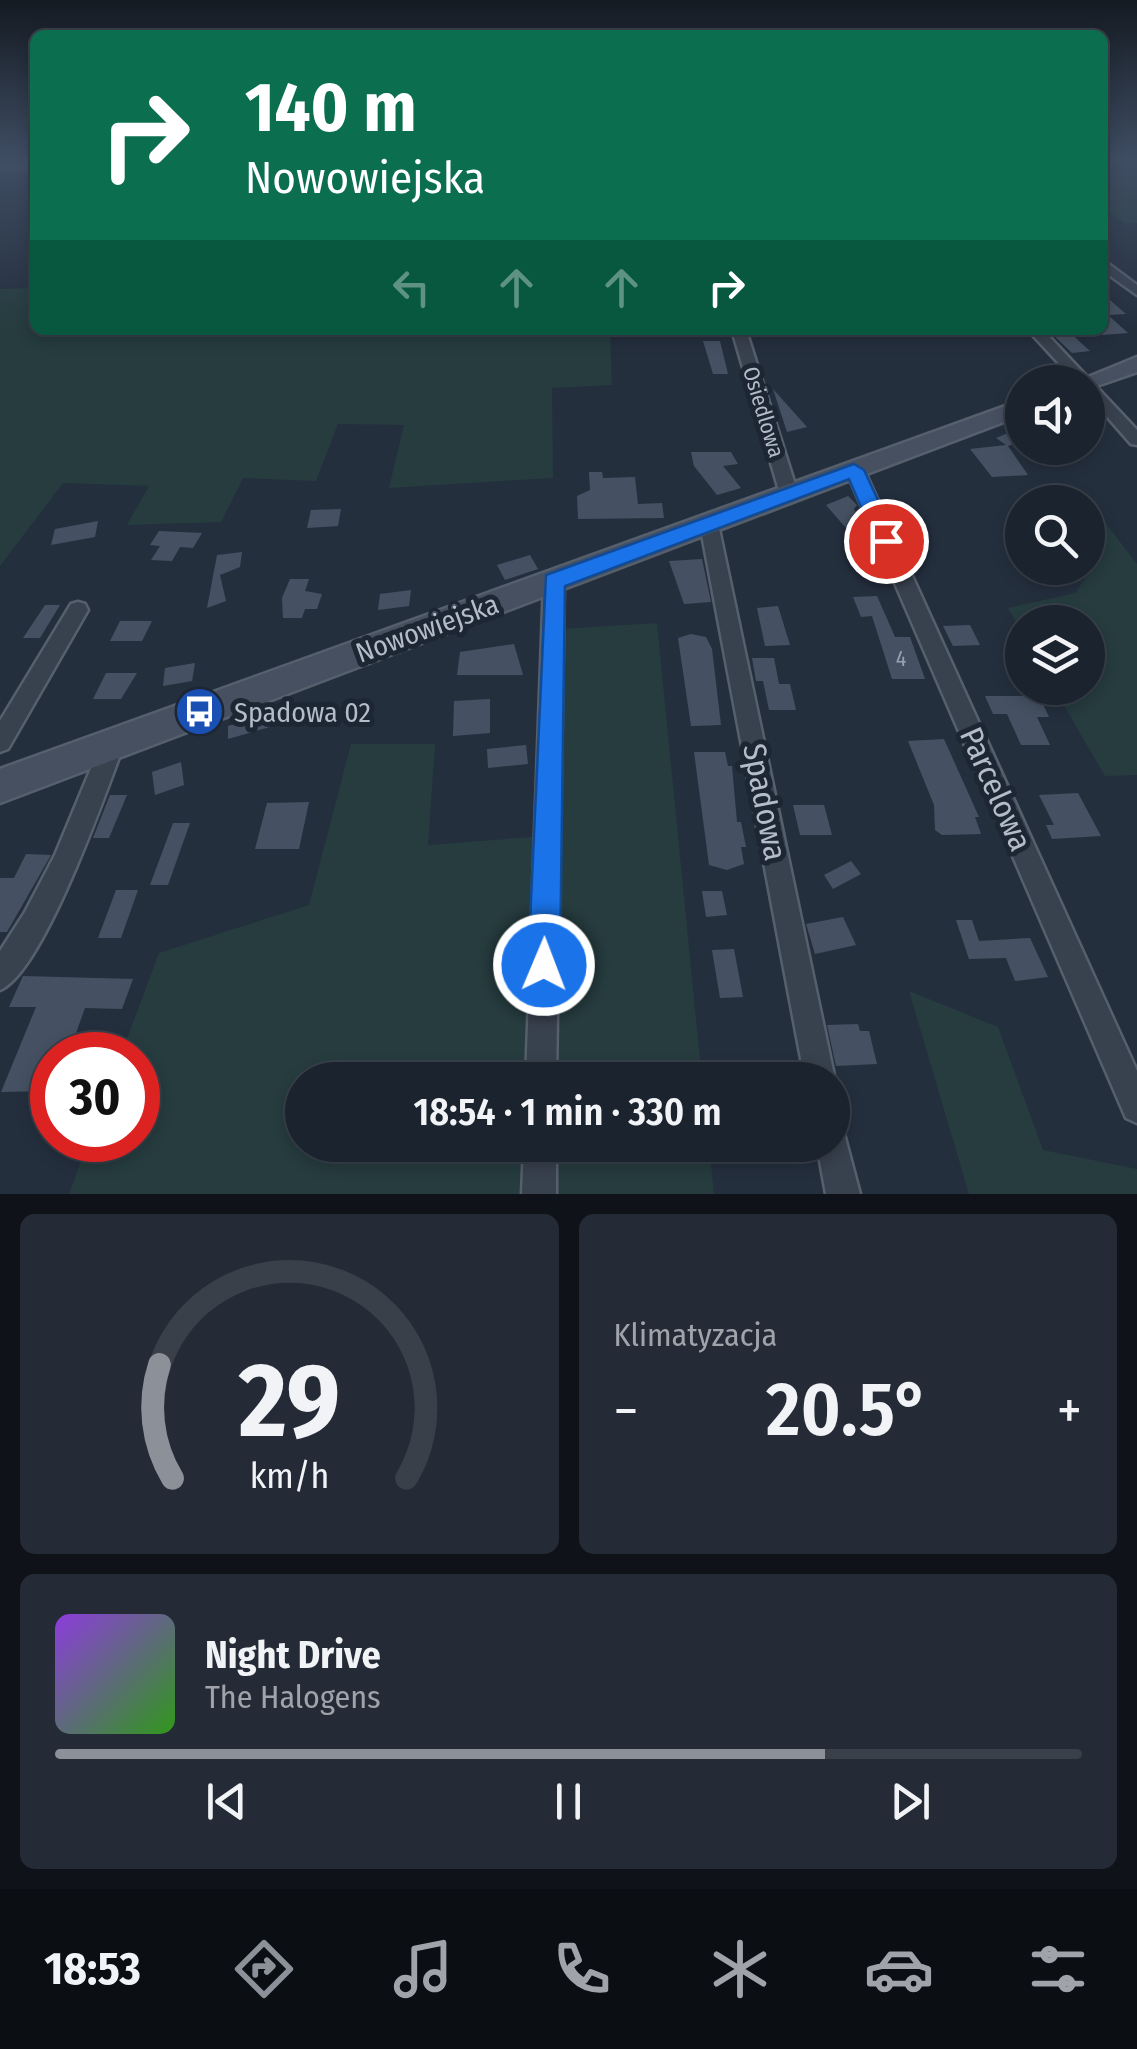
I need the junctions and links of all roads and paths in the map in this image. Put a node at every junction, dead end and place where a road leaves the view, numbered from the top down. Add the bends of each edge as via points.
1 (1108, 268) edge
2 (1137, 291) edge
3 (741, 335) edge
4 (1041, 335) edge
5 (1137, 364) edge
6 (1068, 365) edge
7 (1105, 377) edge
8 (1105, 405) edge
9 (1005, 413) edge
10 (1137, 440) edge
11 (854, 470) junction
12 (789, 494) junction
13 (709, 524) junction
14 (554, 581) junction
15 (78, 610) dead end
16 (0, 742) edge
17 (112, 744) junction
18 (0, 786) edge
19 (0, 976) edge
20 (542, 1062) edge
21 (816, 1062) edge
22 (1137, 1107) edge
23 (540, 1162) edge
24 (836, 1162) edge
25 (539, 1194) edge
26 (843, 1194) edge

1 - 2 street
3 - 12 street, Osiedlowa
4 - 6 street
5 - 7 street
8 - 10 street
9 - 11 street, Nowowiejska
11 - 12 street, Nowowiejska
11 - 22 street, Parcelowa
12 - 13 street, Nowowiejska
13 - 14 street, Nowowiejska
13 - 21 street, Spadowa
14 - 17 street, Nowowiejska
14 - 20 street
15 - 16 street
17 - 18 street, Nowowiejska
17 - 19 street via 68,859
23 - 25 street
24 - 26 street

